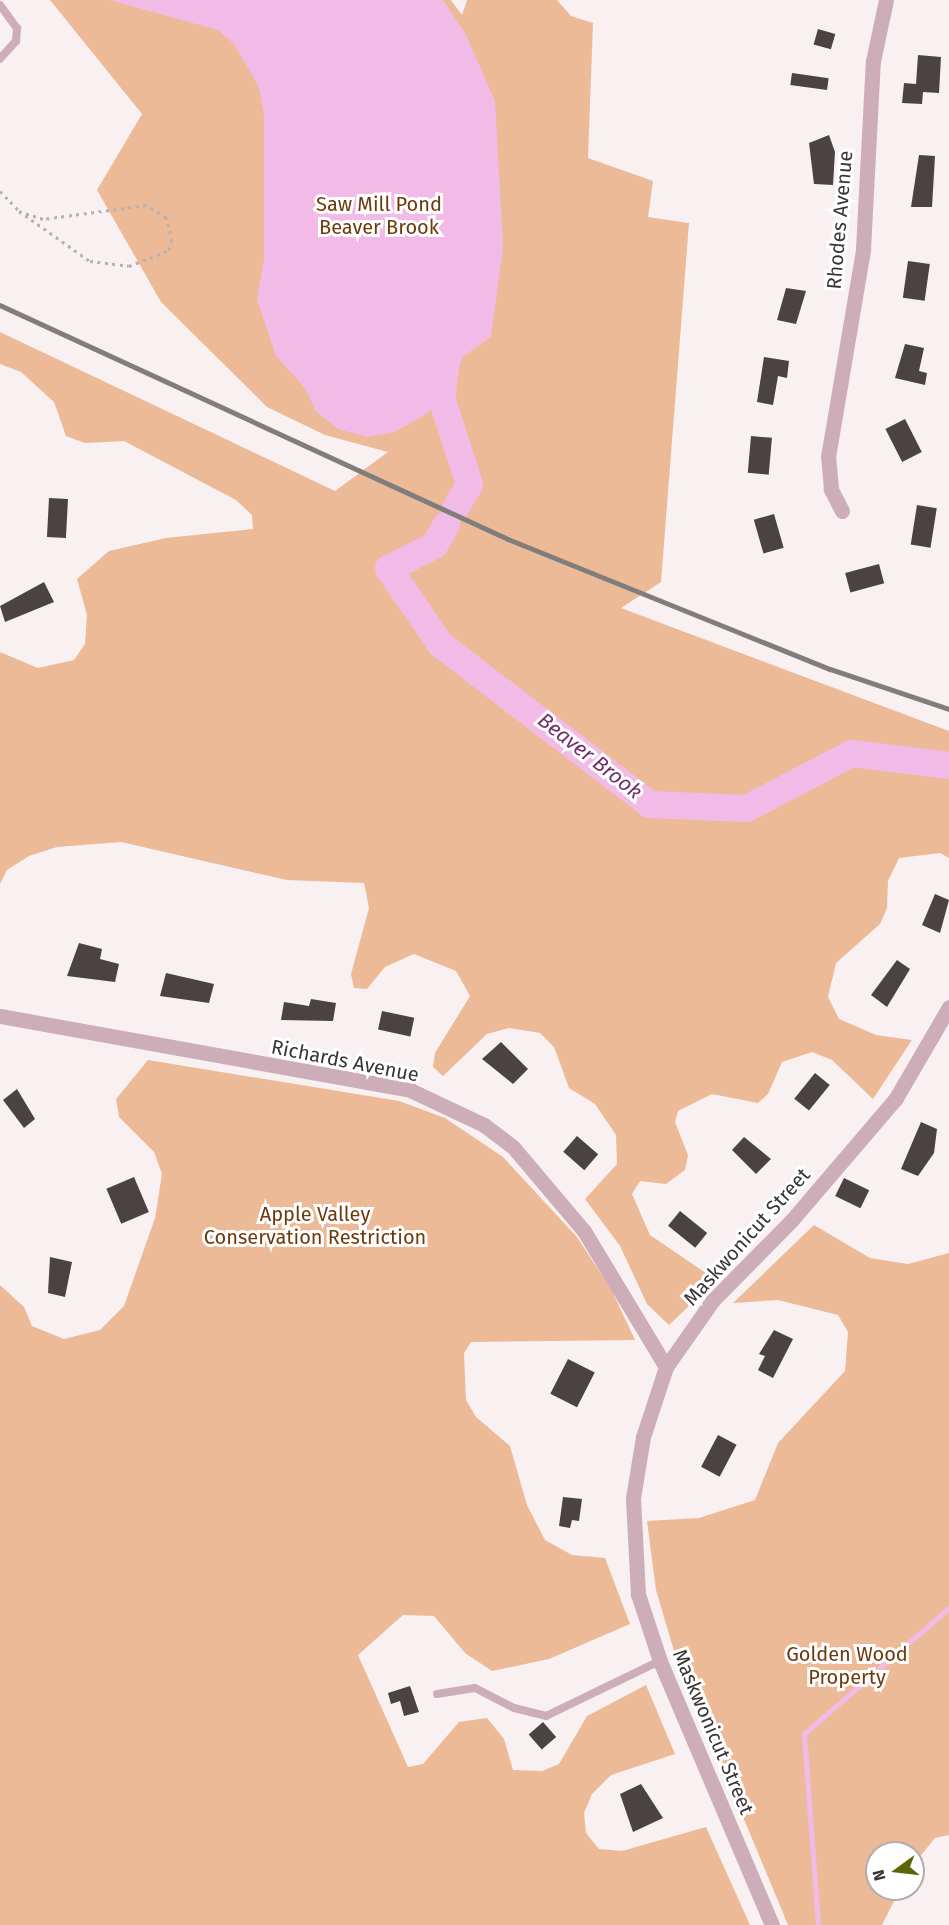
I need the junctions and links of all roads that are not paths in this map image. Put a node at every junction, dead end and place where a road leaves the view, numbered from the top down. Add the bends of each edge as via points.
1 (886, 0) edge
2 (0, 5) edge
3 (0, 59) edge
4 (842, 511) dead end
5 (949, 1007) edge
6 (0, 1016) edge
7 (666, 1367) junction
8 (660, 1661) junction
9 (437, 1694) dead end
10 (772, 1925) edge

1 - 4 street, Rhodes Avenue via 873,61 863,249 828,457 831,489
2 - 3 lane via 17,28 16,41
5 - 7 street, Maskwonicut Street via 896,1098 791,1221 713,1300
6 - 7 street, Richards Avenue via 411,1090 484,1125 513,1147 584,1231
7 - 8 street, Maskwonicut Street via 643,1437 633,1498 638,1594
8 - 9 lane via 546,1716 514,1708 475,1688
8 - 10 street, Maskwonicut Street

